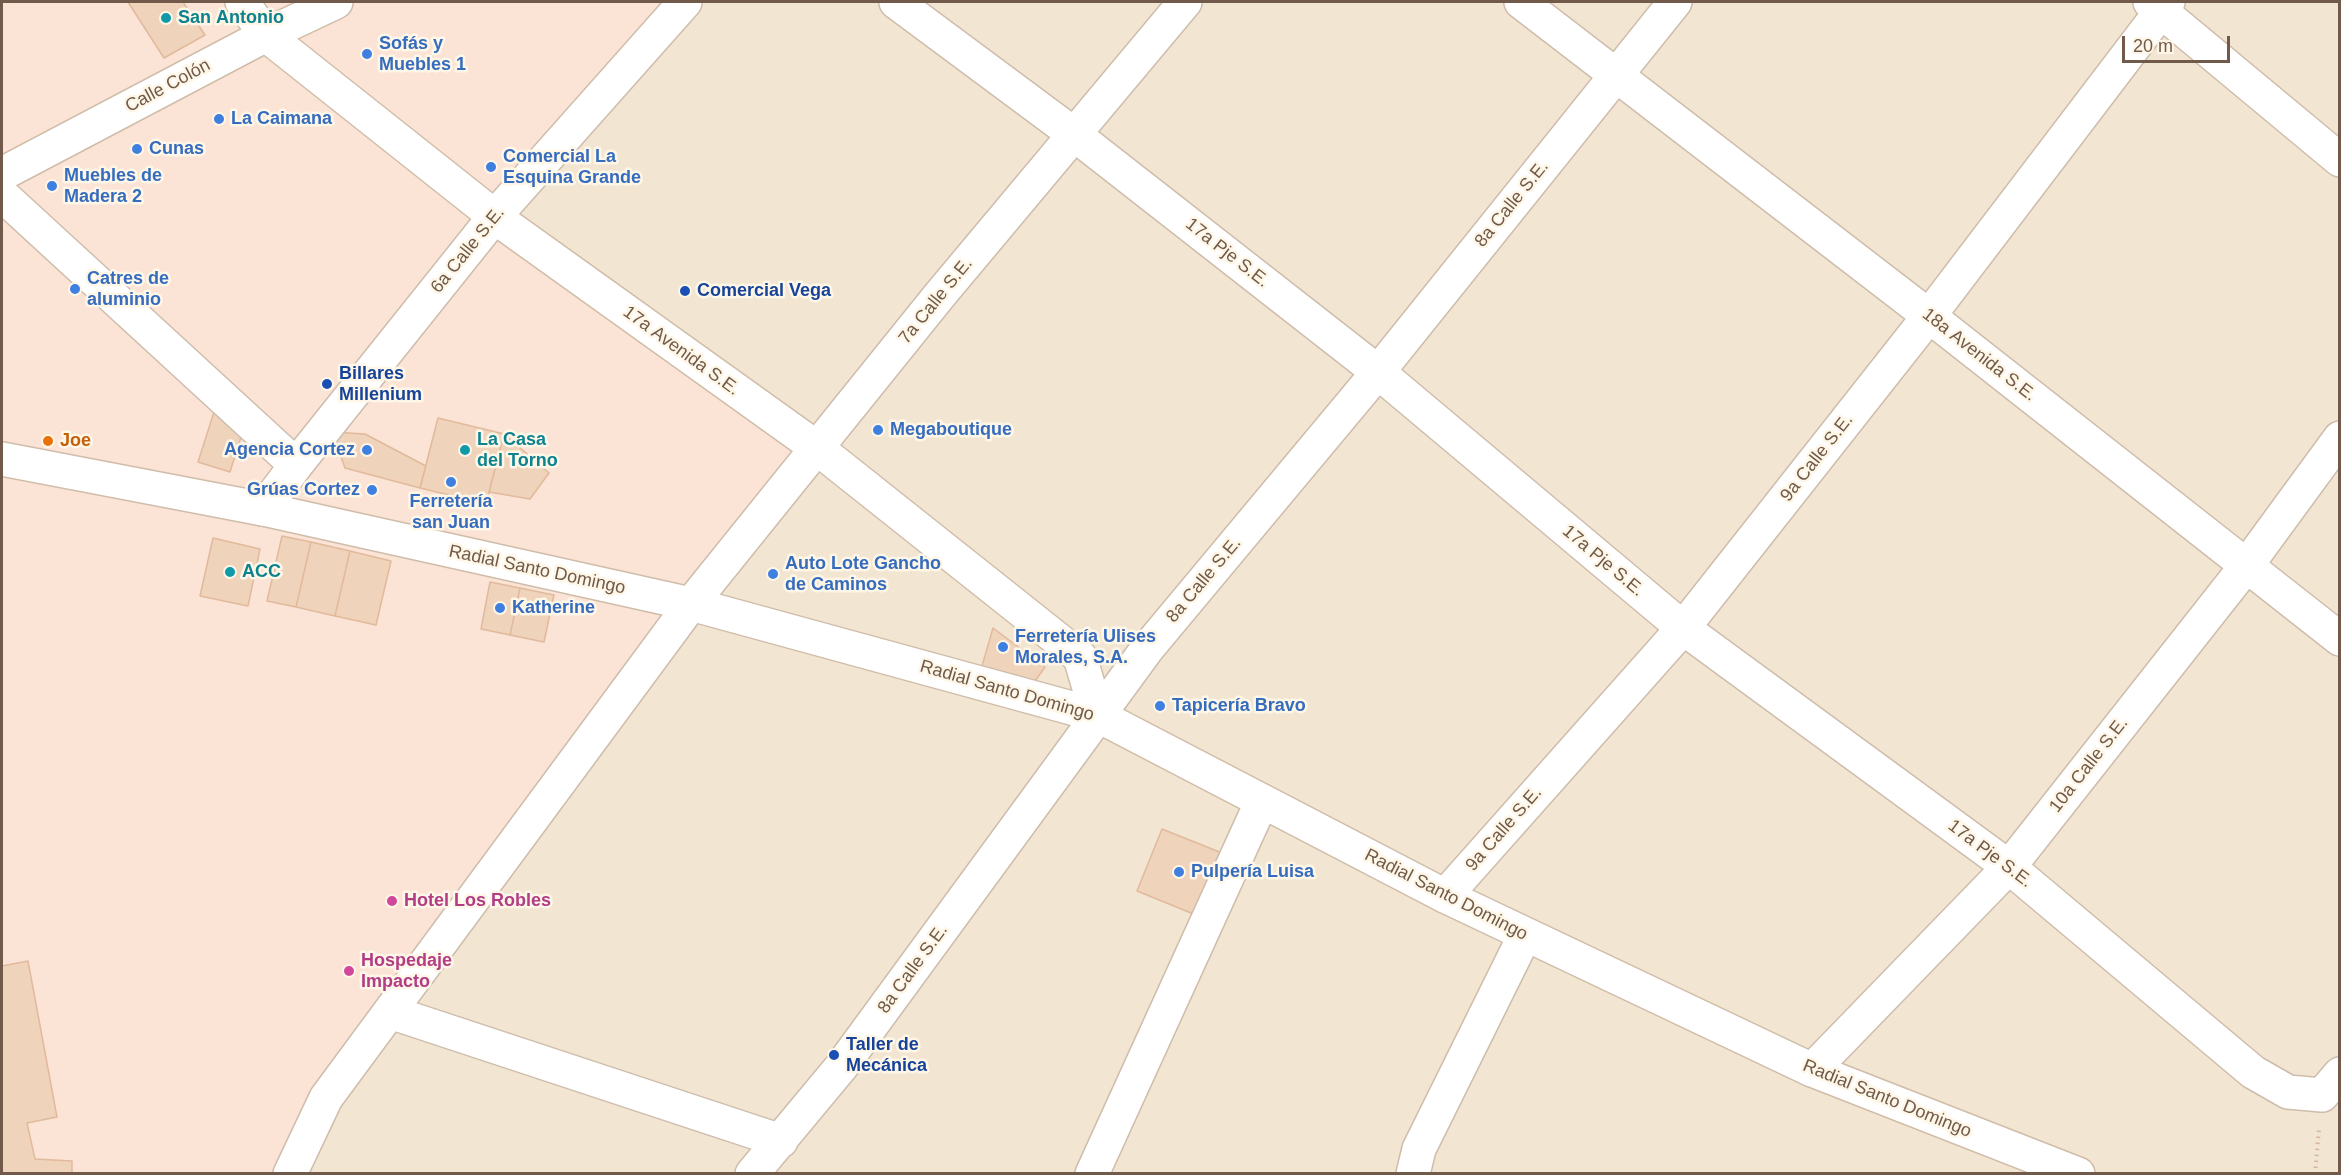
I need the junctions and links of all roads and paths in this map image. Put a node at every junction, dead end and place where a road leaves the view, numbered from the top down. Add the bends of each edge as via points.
1 (242, 2) edge
2 (336, 2) edge
3 (685, 2) edge
4 (896, 2) edge
5 (1185, 2) edge
6 (1521, 2) edge
7 (1675, 2) edge
8 (2160, 4) edge
9 (266, 35) junction
10 (1616, 74) junction
11 (1075, 135) junction
12 (2340, 160) edge
13 (2, 174) edge
14 (2, 195) edge
15 (495, 216) junction
16 (1929, 316) junction
17 (1378, 372) junction
18 (2340, 438) edge
19 (817, 448) junction
20 (2, 459) edge
21 (296, 465) junction
22 (263, 509) junction
23 (2247, 565) junction
24 (691, 604) junction
25 (1683, 628) junction
26 (2340, 639) edge
27 (1097, 715) junction
28 (1262, 801) junction
29 (2009, 867) junction
30 (1445, 896) junction
31 (1525, 935) junction
32 (390, 1012) junction
33 (1812, 1070) junction
34 (2331, 1084) edge
35 (781, 1141) junction
36 (290, 1173) edge
37 (752, 1173) edge
38 (1092, 1173) edge
39 (1413, 1173) edge
40 (2078, 1173) edge
41 (2315, 1173) edge

1 - 9 street, 17a Avenida S.E.
2 - 9 street, Calle Colón
3 - 15 street, 6a Calle S.E.
4 - 11 street, 17a Pje S.E.
5 - 11 street, 7a Calle S.E.
6 - 10 street, 18a Avenida S.E.
7 - 10 street, 8a Calle S.E.
8 - 12 street
8 - 16 street, 9a Calle S.E.
9 - 13 street, Calle Colón
9 - 15 street, 17a Avenida S.E.
10 - 16 street, 18a Avenida S.E.
10 - 17 street, 8a Calle S.E.
11 - 17 street, 17a Pje S.E.
11 - 19 street, 7a Calle S.E.
14 - 21 street
15 - 19 street, 17a Avenida S.E.
15 - 21 street, 6a Calle S.E.
16 - 23 street, 18a Avenida S.E.
16 - 25 street, 9a Calle S.E.
17 - 25 street, 17a Pje S.E.
17 - 27 street, 8a Calle S.E.
18 - 23 street, 10a Calle S.E.
19 - 24 street, 7a Calle S.E.
19 - 27 street, 17a Avenida S.E. via 1080,657
20 - 22 street, Radial Santo Domingo
21 - 22 street, 6a Calle S.E.
22 - 24 street, Radial Santo Domingo
23 - 26 street, 18a Avenida S.E.
23 - 29 street, 10a Calle S.E.
24 - 27 street, Radial Santo Domingo
24 - 32 street, 7a Calle S.E.
25 - 29 street, 17a Pje S.E.
25 - 30 street, 9a Calle S.E.
27 - 28 street, Radial Santo Domingo
27 - 35 street, 8a Calle S.E. via 841,1067
28 - 30 street, Radial Santo Domingo
28 - 38 street
29 - 33 street, 10a Calle S.E.
29 - 34 street, 17a Pje S.E. via 2253,1072 2288,1092
30 - 31 street, Radial Santo Domingo
31 - 33 street, Radial Santo Domingo
31 - 39 street via 1419,1149
32 - 35 street
32 - 36 street, 7a Calle S.E. via 326,1098
33 - 40 street, Radial Santo Domingo
34 - 41 path
35 - 37 street, 8a Calle S.E.

